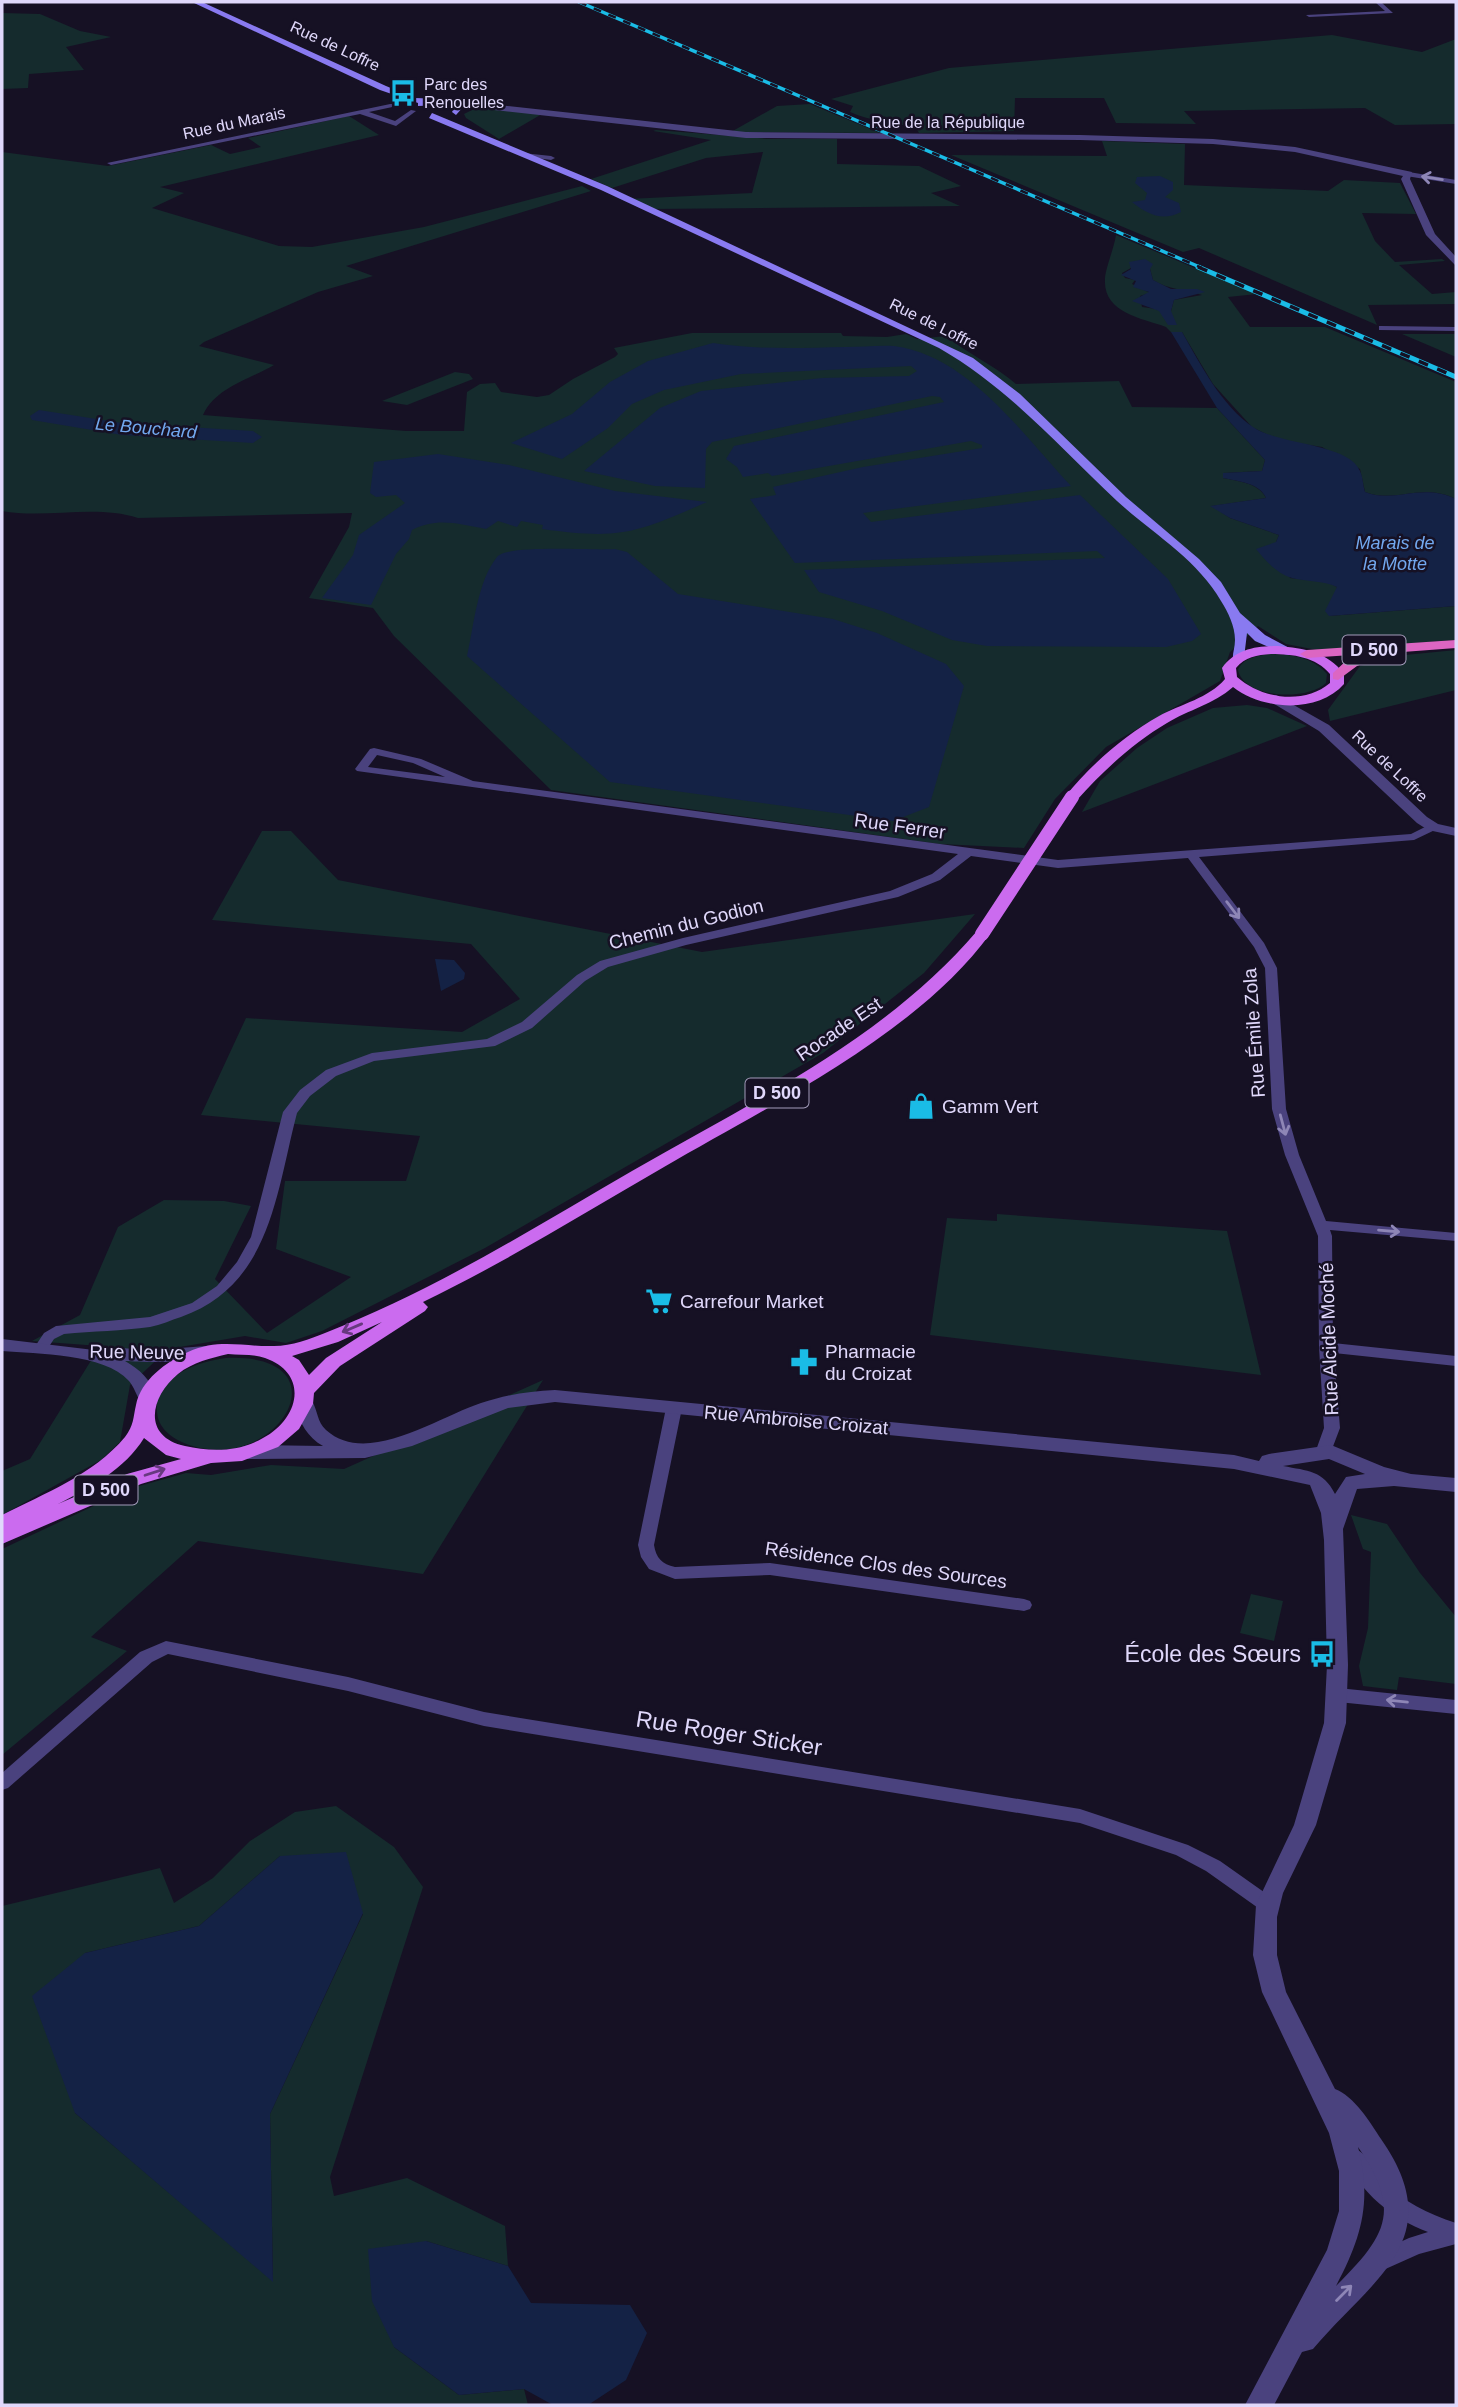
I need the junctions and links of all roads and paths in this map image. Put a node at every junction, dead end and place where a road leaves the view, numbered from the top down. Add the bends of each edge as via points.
1 (196, 2) edge
2 (1378, 2) edge
3 (1309, 15) dead end
4 (383, 88) junction
5 (432, 102) junction
6 (395, 105) dead end
7 (456, 108) junction
8 (413, 110) junction
9 (361, 112) junction
10 (428, 115) junction
11 (403, 120) junction
12 (485, 137) junction
13 (523, 155) junction
14 (551, 158) dead end
15 (111, 163) dead end
16 (1409, 174) junction
17 (1456, 182) edge
18 (1455, 261) edge
19 (1382, 328) dead end
20 (1456, 329) edge
21 (1233, 612) junction
22 (1449, 644) edge
23 (1289, 651) junction
24 (1307, 654) junction
25 (1238, 658) junction
26 (1338, 676) junction
27 (1232, 679) junction
28 (1326, 693) junction
29 (1259, 695) junction
30 (1276, 698) junction
31 (1324, 728) junction
32 (1141, 735) junction
33 (471, 784) junction
34 (1433, 827) junction
35 (1456, 830) edge
36 (967, 853) junction
37 (1192, 855) junction
38 (1322, 1224) junction
39 (1456, 1237) edge
40 (480, 1266) junction
41 (2, 1345) edge
42 (1326, 1347) junction
43 (40, 1348) junction
44 (63, 1351) junction
45 (210, 1351) junction
46 (270, 1353) junction
47 (1456, 1361) edge
48 (147, 1396) junction
49 (306, 1397) junction
50 (674, 1408) junction
51 (145, 1420) junction
52 (366, 1451) junction
53 (248, 1452) junction
54 (1318, 1454) junction
55 (216, 1457) junction
56 (1350, 1459) junction
57 (1234, 1462) junction
58 (1409, 1480) junction
59 (1316, 1481) junction
60 (1351, 1483) junction
61 (1456, 1485) edge
62 (2, 1523) edge
63 (2, 1537) edge
64 (1334, 1537) junction
65 (1024, 1605) dead end
66 (1338, 1695) junction
67 (1456, 1707) edge
68 (2, 1783) edge
69 (1268, 1905) junction
70 (1323, 2087) junction
71 (1348, 2147) junction
72 (1398, 2209) junction
73 (1456, 2233) edge
74 (1371, 2267) junction
75 (1284, 2363) junction
76 (1259, 2405) edge

1 - 4 main road, Rue de Loffre
2 - 3 street via 1390,13
4 - 5 main road, Rue de Loffre
4 - 8 main road, Rue de Loffre
5 - 7 main road
5 - 8 main road
6 - 9 street, Rue du Marais
7 - 10 main road
7 - 12 main road, Rue de Loffre via 465,122
7 - 16 street, Rue de la République via 486,104 653,128 746,135 1046,136 1268,146
8 - 10 main road, Rue de Loffre
8 - 11 street
9 - 11 street via 387,123
9 - 15 street, Rue du Marais
10 - 11 street
10 - 12 main road, Rue de Loffre
12 - 13 main road, Rue de Loffre
13 - 14 street
13 - 21 main road, Rue de Loffre via 984,368 1201,568
17 -> 16 street
16 - 18 street via 1405,179 1431,235
19 - 20 street
21 - 23 main road, Rue de Loffre via 1260,638
21 - 25 main road, Rue de Loffre via 1243,640
22 - 24 highway, D 500
22 - 26 highway, D 500 via 1359,660
23 - 24 main road
23 - 25 main road via 1258,651
24 - 26 main road via 1328,664
25 - 27 main road via 1229,668
26 - 28 main road via 1335,687
27 - 29 main road
27 - 32 main road, D 500 via 1225,688 1169,715
28 - 30 main road via 1304,699
28 - 31 street, Rue de Loffre via 1316,707
29 - 30 main road
29 - 32 main road, D 500 via 1212,704
30 - 31 street, Rue de Loffre
31 - 34 street, Rue de Loffre
32 - 40 main road, Rocade Est / D 500, bridge via 1101,766 1072,797 982,934 926,992 864,1040
33 - 33 street, Rue Ferrer via 361,769 374,751 417,761
33 - 36 street, Rue Ferrer
34 - 35 street, Rue de Loffre
34 - 37 street, Rue Ferrer via 1414,837
36 - 37 street, Rue Ferrer via 1068,864
36 - 43 street, Chemin du Godion via 936,877 894,894 604,964 581,978 527,1026 500,1039 372,1058 331,1073 290,1112 258,1237 222,1289 188,1310 151,1322 61,1329
37 -> 38 street, Rue Émile Zola via 1269,961 1279,1109 1292,1155
38 -> 39 street
38 - 42 street, Rue Alcide Moché
40 -> 46 main road, D 500 via 339,1334 302,1348
40 - 49 main road, D 500 via 333,1362
41 - 43 street, Rue Neuve
42 - 47 street
42 - 54 street, Rue Alcide Moché via 1332,1434
43 - 44 street, Rue Neuve
44 - 45 street, Rue Neuve via 154,1356
44 - 48 street, Rue Neuve via 126,1368
45 - 46 main road via 237,1348
45 - 48 main road via 170,1368
46 - 49 main road via 295,1368
48 - 51 main road
49 - 52 street, Rue Ambroise Croizat via 309,1420 320,1437
49 - 53 main road via 299,1419 282,1436
50 - 52 street, Rue Ambroise Croizat via 555,1396 514,1399 474,1410 391,1446
50 - 57 street, Rue Ambroise Croizat
50 - 65 street, Résidence Clos des Sources via 646,1545 649,1559 660,1568 675,1573 770,1569
51 - 55 main road via 166,1446
51 - 62 main road, D 500 via 128,1449 109,1465
52 - 53 street, Rue Ambroise Croizat
53 - 55 main road
54 - 56 street via 1335,1453
54 - 57 street, Rue Ambroise Croizat
54 - 59 street via 1307,1468
63 -> 55 main road, D 500 via 134,1479
56 - 58 street
56 - 60 street via 1358,1472
57 - 59 street, Rue Ambroise Croizat
58 - 60 street
58 - 61 street
59 - 60 street via 1335,1487
59 - 64 street via 1330,1509
60 - 64 street via 1342,1499
64 - 66 street
67 -> 66 street
66 - 69 street via 1330,1748 1308,1817
68 - 69 street, Rue Roger Sticker via 146,1657 166,1647 505,1722 1080,1816 1197,1857
69 - 70 street via 1265,1942 1278,1999
70 - 71 street
70 - 72 street via 1385,2167
71 - 72 street via 1367,2178
71 - 75 street via 1354,2186 1347,2232
72 - 73 street
72 - 74 street via 1396,2228
73 - 74 street via 1397,2252
75 -> 74 street
75 - 76 street

